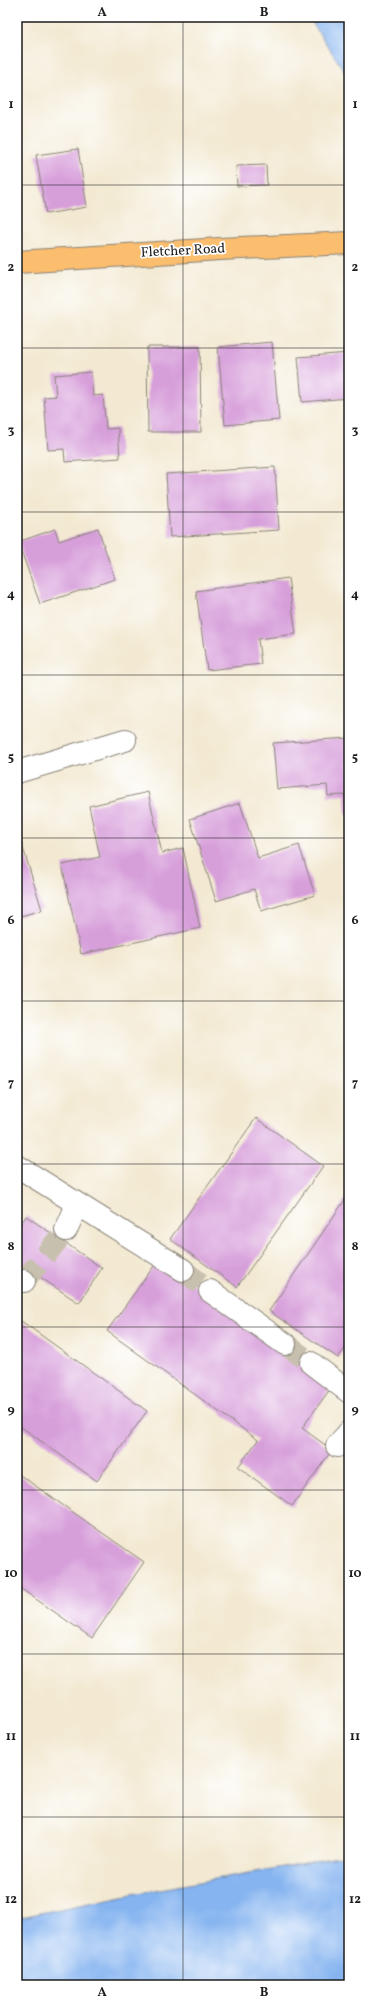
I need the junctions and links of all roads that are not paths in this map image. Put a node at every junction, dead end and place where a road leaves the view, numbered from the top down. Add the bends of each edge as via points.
1 (349, 244) edge
2 (17, 262) edge
3 (125, 740) dead end
4 (17, 772) edge
5 (18, 1168) edge
6 (77, 1206) junction
7 (66, 1230) tunnel mouth
8 (183, 1270) tunnel mouth
9 (210, 1291) tunnel mouth
10 (285, 1344) tunnel mouth
11 (311, 1363) tunnel mouth
12 (349, 1392) edge

1 - 2 main road, Fletcher Road via 212,249
3 - 4 street
5 - 6 street
6 - 7 street
6 - 8 street
9 - 10 street
11 - 12 street

